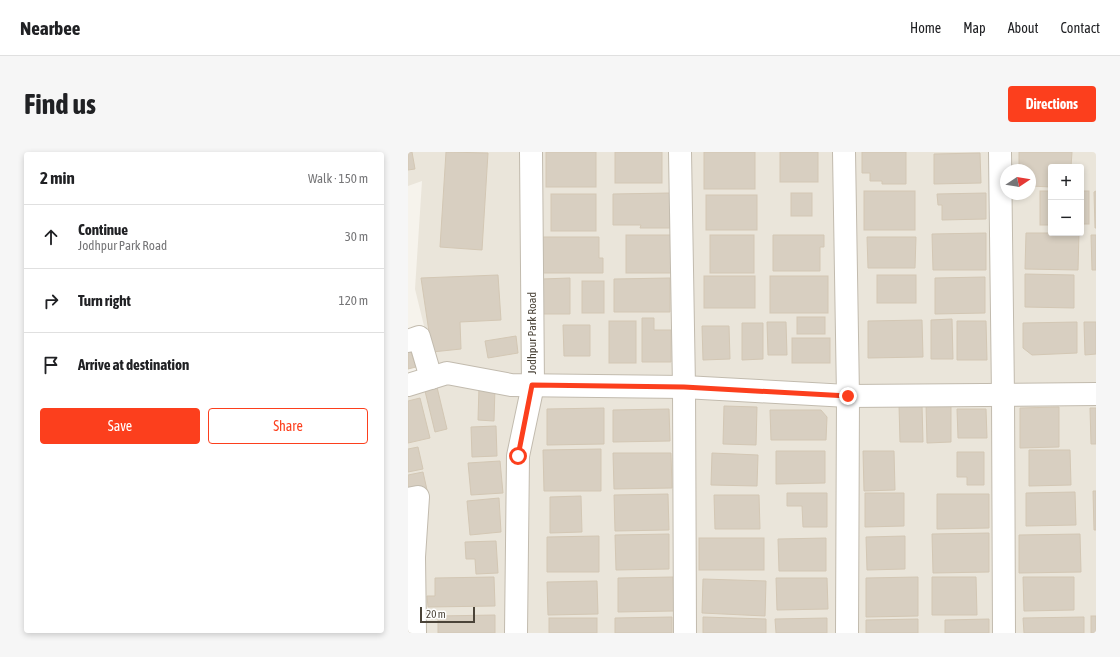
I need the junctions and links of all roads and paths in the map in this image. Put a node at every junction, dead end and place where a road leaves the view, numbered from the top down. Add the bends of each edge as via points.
1 (531, 152) edge
2 (680, 152) edge
3 (844, 152) edge
4 (1000, 152) edge
5 (414, 339) edge
6 (431, 378) junction
7 (408, 385) edge
8 (532, 385) junction
9 (684, 387) junction
10 (1096, 394) edge
11 (848, 396) junction
12 (1003, 396) junction
13 (408, 499) edge
14 (415, 633) edge
15 (516, 633) edge
16 (685, 633) edge
17 (847, 633) edge
18 (1004, 633) edge

1 - 8 street, Jodhpur Park Road
2 - 9 street
3 - 11 street
4 - 12 street
5 - 6 street
6 - 7 street
6 - 8 street via 447,373 511,385
8 - 9 street
8 - 15 street, Jodhpur Park Road via 518,456
9 - 11 street
9 - 16 street
10 - 12 street
11 - 12 street
11 - 17 street
12 - 18 street
13 - 14 street via 418,497 414,558

